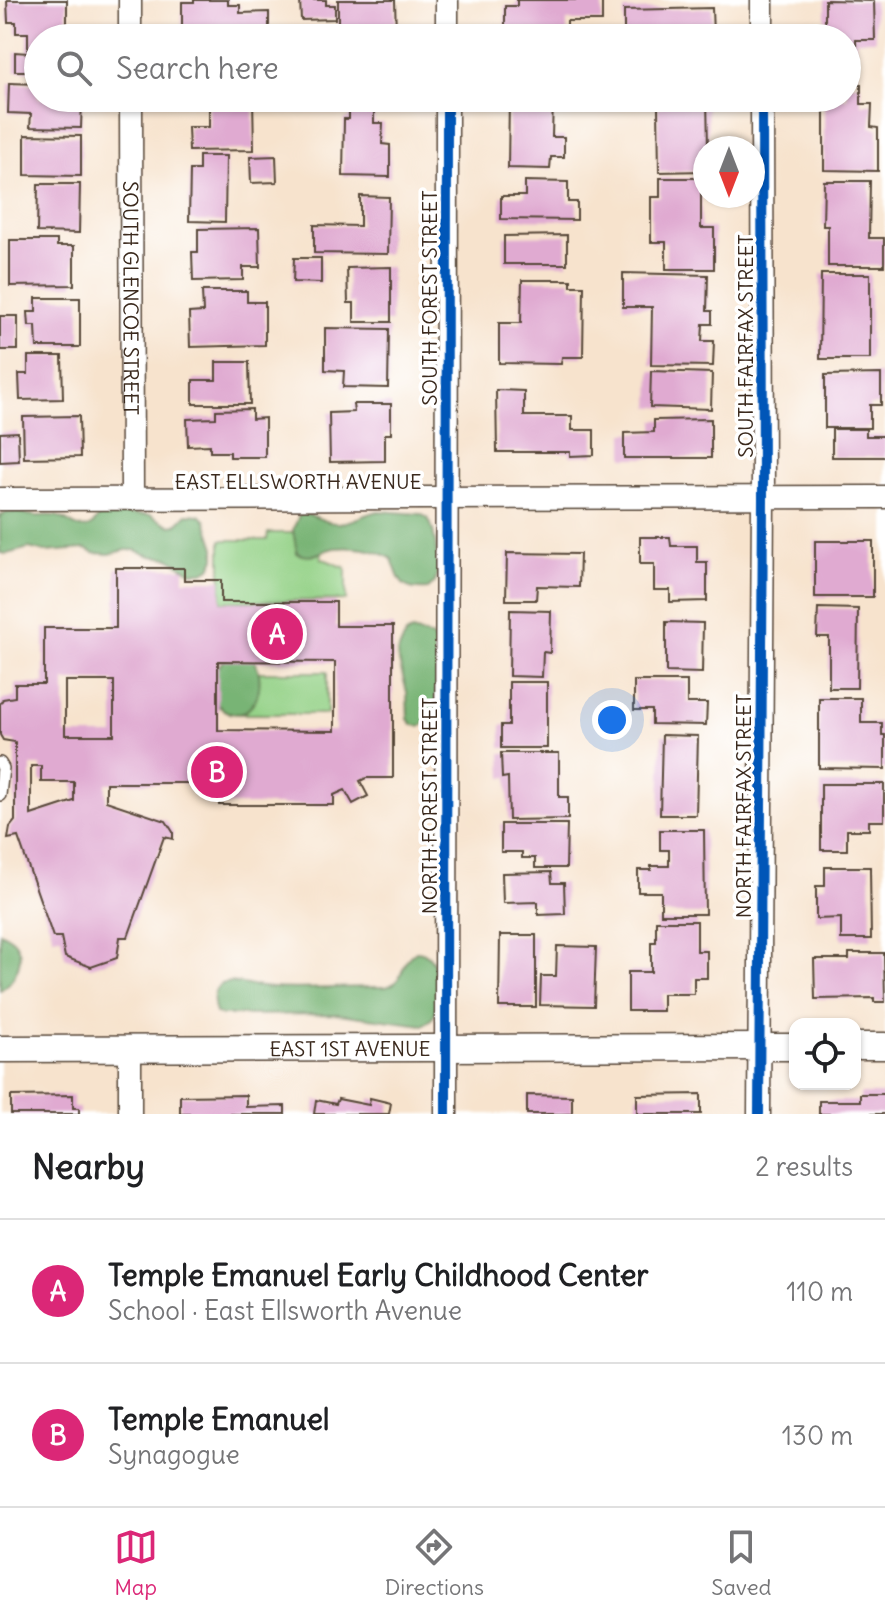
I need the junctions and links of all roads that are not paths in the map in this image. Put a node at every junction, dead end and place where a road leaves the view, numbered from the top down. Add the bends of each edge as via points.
1 (130, 0) edge
2 (447, 0) edge
3 (762, 0) edge
4 (130, 24) edge
5 (447, 24) edge
6 (762, 24) edge
7 (131, 112) edge
8 (447, 112) edge
9 (762, 112) edge
10 (885, 497) edge
11 (447, 498) junction
12 (763, 498) junction
13 (0, 499) edge
14 (132, 499) junction
15 (0, 763) edge
16 (0, 795) edge
17 (861, 1046) edge
18 (885, 1046) edge
19 (759, 1047) junction
20 (789, 1047) edge
21 (130, 1048) junction
22 (0, 1049) edge
23 (447, 1049) junction
24 (130, 1114) edge
25 (446, 1114) edge
26 (759, 1114) edge

1 - 4 street
2 - 5 street
3 - 6 street
7 - 14 street, SOUTH GLENCOE STREET
8 - 11 street, SOUTH FOREST STREET
9 - 12 street, SOUTH FAIRFAX STREET
10 - 12 street, EAST ELLSWORTH AVENUE
11 - 12 street, EAST ELLSWORTH AVENUE
11 - 14 street, EAST ELLSWORTH AVENUE
11 - 23 street, NORTH FOREST STREET
12 - 19 street, NORTH FAIRFAX STREET
13 - 14 street, EAST ELLSWORTH AVENUE
15 - 16 lane
17 - 18 street
19 - 20 street, EAST 1ST AVENUE
19 - 23 street, EAST 1ST AVENUE
19 - 26 street, NORTH FAIRFAX STREET
21 - 22 street, EAST 1ST AVENUE
21 - 23 street, EAST 1ST AVENUE
21 - 24 street
23 - 25 street, NORTH FOREST STREET

